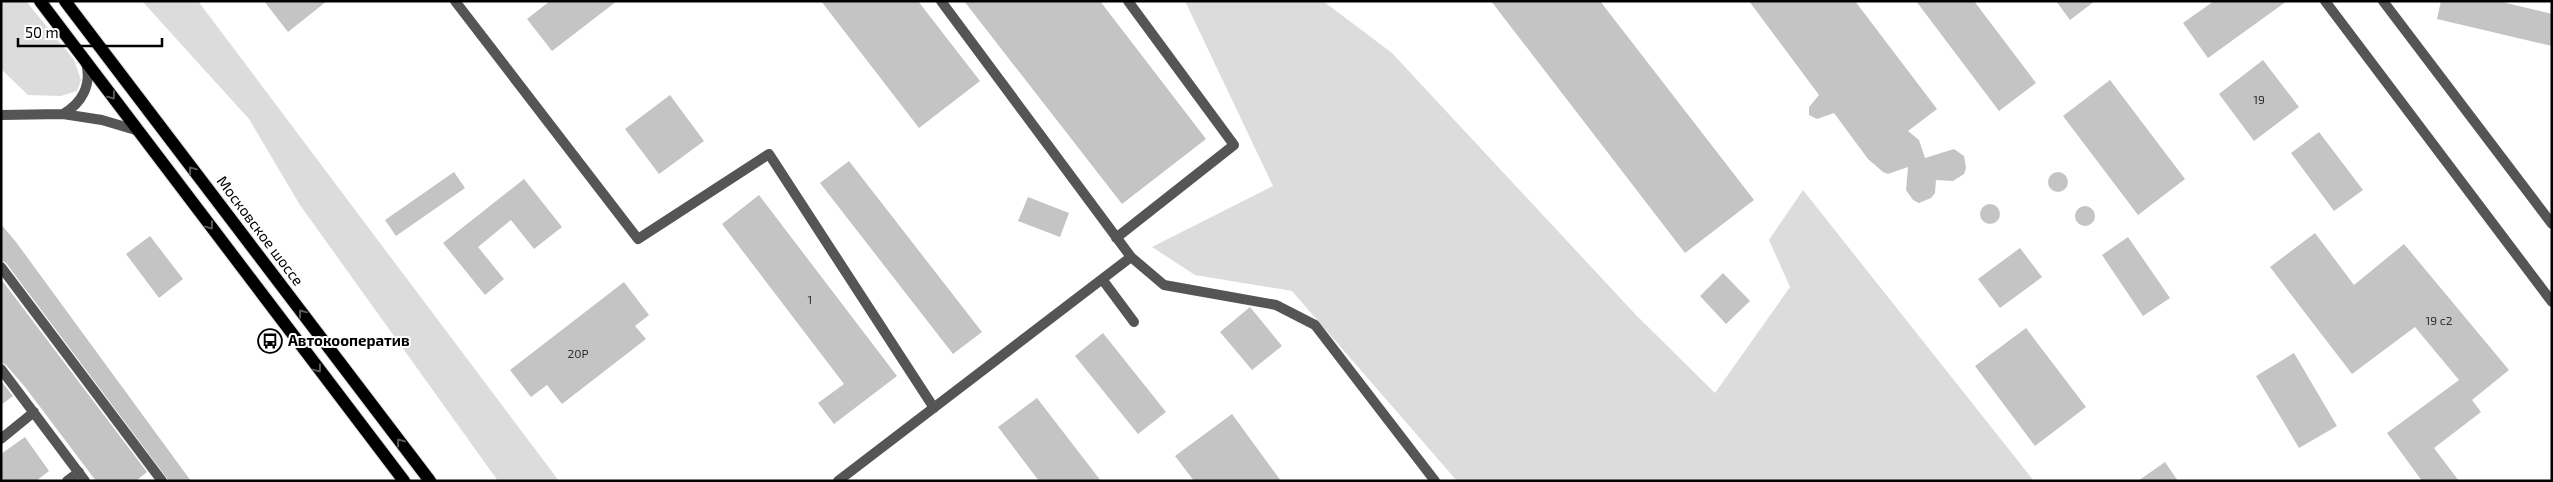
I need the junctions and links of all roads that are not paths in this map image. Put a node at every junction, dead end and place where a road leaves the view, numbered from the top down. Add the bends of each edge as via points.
1 (40, 1) edge
2 (65, 1) edge
3 (454, 1) edge
4 (941, 1) edge
5 (1128, 1) edge
6 (2326, 1) edge
7 (2383, 1) edge
8 (86, 61) junction
9 (1, 107) edge
10 (63, 114) junction
11 (5, 115) edge
12 (139, 131) junction
13 (2552, 224) edge
14 (1116, 238) junction
15 (1131, 257) junction
16 (1, 266) edge
17 (1102, 280) junction
18 (2552, 302) edge
19 (1134, 322) dead end
20 (1, 369) edge
21 (934, 408) junction
22 (34, 412) junction
23 (1, 439) edge
24 (82, 477) edge
25 (158, 479) edge
26 (68, 481) edge
27 (404, 481) edge
28 (430, 481) edge
29 (838, 481) edge
30 (1435, 481) edge

1 - 8 main road
28 -> 2 main road, Московское шоссе
3 - 21 street via 638,239 769,154
4 - 14 street
5 - 14 street via 1234,145
6 - 18 street
7 - 13 street
8 - 10 street via 88,77 85,92 76,105
8 -> 12 main road
9 - 11 street
10 - 11 street
10 - 12 street via 102,120
12 -> 27 main road
14 - 15 street
15 - 17 street
15 - 30 street via 1164,285 1276,304 1316,325
16 - 25 street
17 - 19 street
17 - 21 street
20 - 22 street
21 - 29 street
22 - 23 street
22 - 24 street
24 - 26 street

